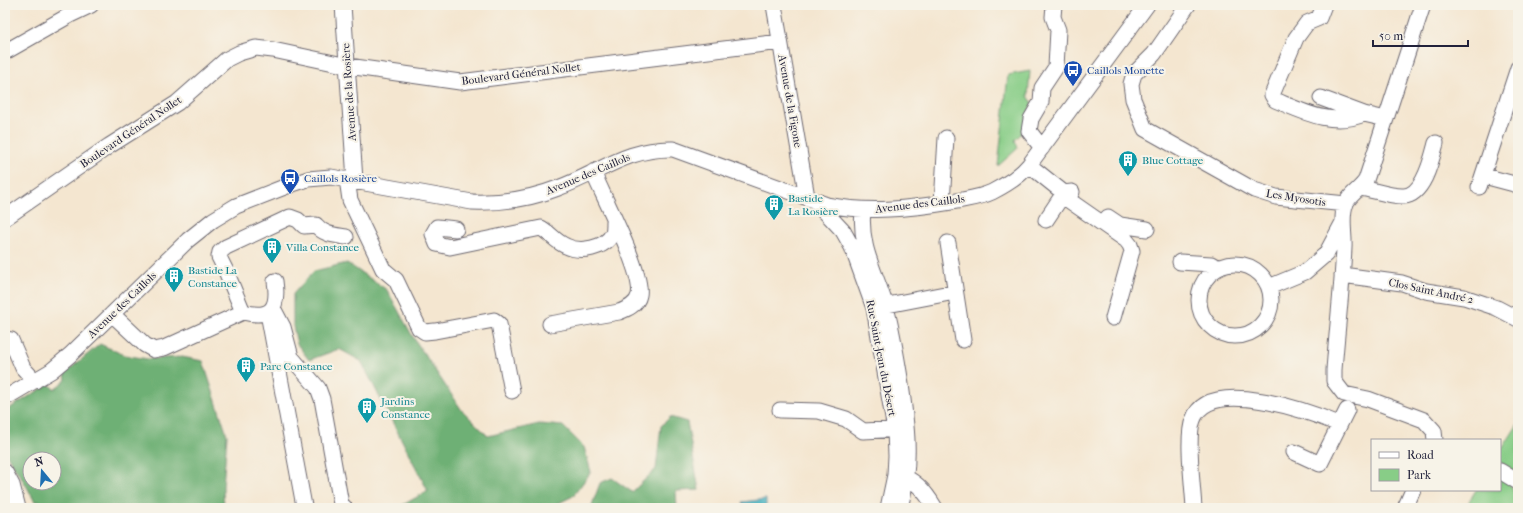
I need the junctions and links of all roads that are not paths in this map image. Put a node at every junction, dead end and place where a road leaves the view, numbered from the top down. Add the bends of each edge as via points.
1 (91, 5) edge
2 (343, 5) edge
3 (774, 5) edge
4 (1054, 5) edge
5 (1188, 5) edge
6 (1324, 5) edge
7 (1423, 5) edge
8 (1140, 8) edge
9 (780, 42) junction
10 (5, 52) edge
11 (348, 66) junction
12 (1518, 68) edge
13 (1321, 98) dead end
14 (1364, 114) junction
15 (1386, 120) junction
16 (946, 138) dead end
17 (1436, 143) dead end
18 (1042, 148) junction
19 (1029, 166) junction
20 (593, 172) junction
21 (351, 179) junction
22 (1518, 185) edge
23 (1361, 188) junction
24 (1064, 193) junction
25 (811, 198) junction
26 (942, 203) junction
27 (1346, 204) junction
28 (863, 210) junction
29 (5, 218) edge
30 (1046, 220) dead end
31 (614, 221) junction
32 (1343, 222) junction
33 (456, 229) dead end
34 (1147, 229) dead end
35 (346, 238) dead end
36 (948, 243) dead end
37 (1180, 262) dead end
38 (1218, 268) junction
39 (1342, 275) junction
40 (275, 281) dead end
41 (1269, 287) junction
42 (955, 292) junction
43 (879, 306) junction
44 (271, 311) junction
45 (243, 312) junction
46 (112, 314) junction
47 (1113, 318) dead end
48 (1518, 319) edge
49 (550, 324) dead end
50 (5, 339) edge
51 (963, 340) dead end
52 (35, 382) junction
53 (512, 391) dead end
54 (5, 398) edge
55 (780, 410) dead end
56 (1347, 410) dead end
57 (1339, 424) junction
58 (901, 429) junction
59 (1435, 439) edge
60 (1294, 452) dead end
61 (1501, 472) edge
62 (901, 476) junction
63 (6, 477) edge
64 (1518, 482) edge
65 (1413, 491) edge
66 (304, 506) dead end
67 (18, 508) edge
68 (345, 508) edge
69 (888, 508) edge
70 (900, 508) edge
71 (935, 508) edge
72 (1194, 508) edge
73 (1405, 508) edge

1 - 10 street
2 - 11 street, Avenue de la Rosière
3 - 9 street, Avenue de la Figone
4 - 18 street via 1053,17 1058,30 1056,67 1042,88 1040,102 1031,119 1029,131
5 - 27 street, Les Myosotis via 1154,54 1134,74 1131,84 1133,99 1145,129 1254,190 1276,197
6 - 14 street via 1319,18 1307,23 1296,38 1272,95 1275,100 1312,116 1332,120 1355,118
7 - 15 street
8 - 18 street, Avenue des Caillols
9 - 11 street, Boulevard Général Nollet via 460,82
9 - 25 street, Avenue de la Figone
11 - 21 street, Avenue de la Rosière
11 - 29 street, Boulevard Général Nollet via 273,50 256,48 239,53 227,59 177,103 109,146
12 - 22 street via 1481,181
13 - 14 street
14 - 15 street
15 - 23 street
16 - 26 street
17 - 23 street via 1430,169 1412,193 1404,196
18 - 19 street, Avenue des Caillols
19 - 24 street
19 - 26 street, Avenue des Caillols via 1020,175 991,192
20 - 21 street, Avenue des Caillols via 546,192 495,203 472,202
20 - 25 street, Avenue des Caillols via 636,153 654,148 673,149
20 - 31 street
21 - 46 street, Avenue des Caillols via 321,176 308,179 236,206 188,240
21 - 53 street, Avenue de la Rosière via 348,193 357,213 383,269 396,280 419,328 426,332 494,320 499,324
23 - 27 street via 1352,194
24 - 30 street
24 - 34 street via 1071,192 1120,225
24 - 47 street via 1067,199 1130,245 1132,251
25 - 28 street, Avenue des Caillols via 827,205
25 - 43 street, Rue Saint-Jean du Désert via 843,231
26 - 28 street, Avenue des Caillols via 886,211
27 - 32 street
28 - 43 street, Rue Saint-Jean du Désert via 863,242
31 - 33 street via 613,232 609,238 589,249 572,249 541,228 450,247 437,244 433,234 437,227
31 - 49 street via 628,249 638,278 639,297 628,309 619,312
32 - 39 street
32 - 41 street via 1326,254 1305,272
35 - 45 street via 327,234 316,225 304,226 290,217 226,247 218,257
36 - 42 street
37 - 38 street via 1211,264
38 - 41 street via 1231,264 1245,265 1257,271
38 - 41 street via 1204,282 1199,302 1206,321 1223,333 1243,335 1261,325 1270,307
39 - 48 street, Clos Saint André 2 via 1402,283 1426,291 1464,296
39 - 59 street via 1334,381 1344,394 1368,398 1424,420 1434,431
40 - 44 street via 276,300
42 - 43 street
42 - 51 street
43 - 58 street, Rue Saint-Jean du Désert via 897,361
44 - 45 street via 255,315
44 - 66 street
44 - 68 street via 283,327 291,357 318,388 341,504
45 - 46 street via 164,348 154,350 145,346
46 - 52 street, Avenue des Caillols via 70,356
50 - 52 street via 11,340 23,368
52 - 54 street, Avenue des Caillols
55 - 58 street via 819,411 846,419 863,431
56 - 57 street
57 - 60 street via 1320,464
57 - 72 street via 1307,411 1266,400 1232,398 1202,406 1194,414 1190,432
58 - 62 street, Rue Saint-Jean du Désert
61 - 64 street
62 - 69 street, Rue Saint-Jean du Désert
62 - 70 street, Rue Saint-Jean du Désert
62 - 71 street via 923,489
63 - 67 street
65 - 73 street

